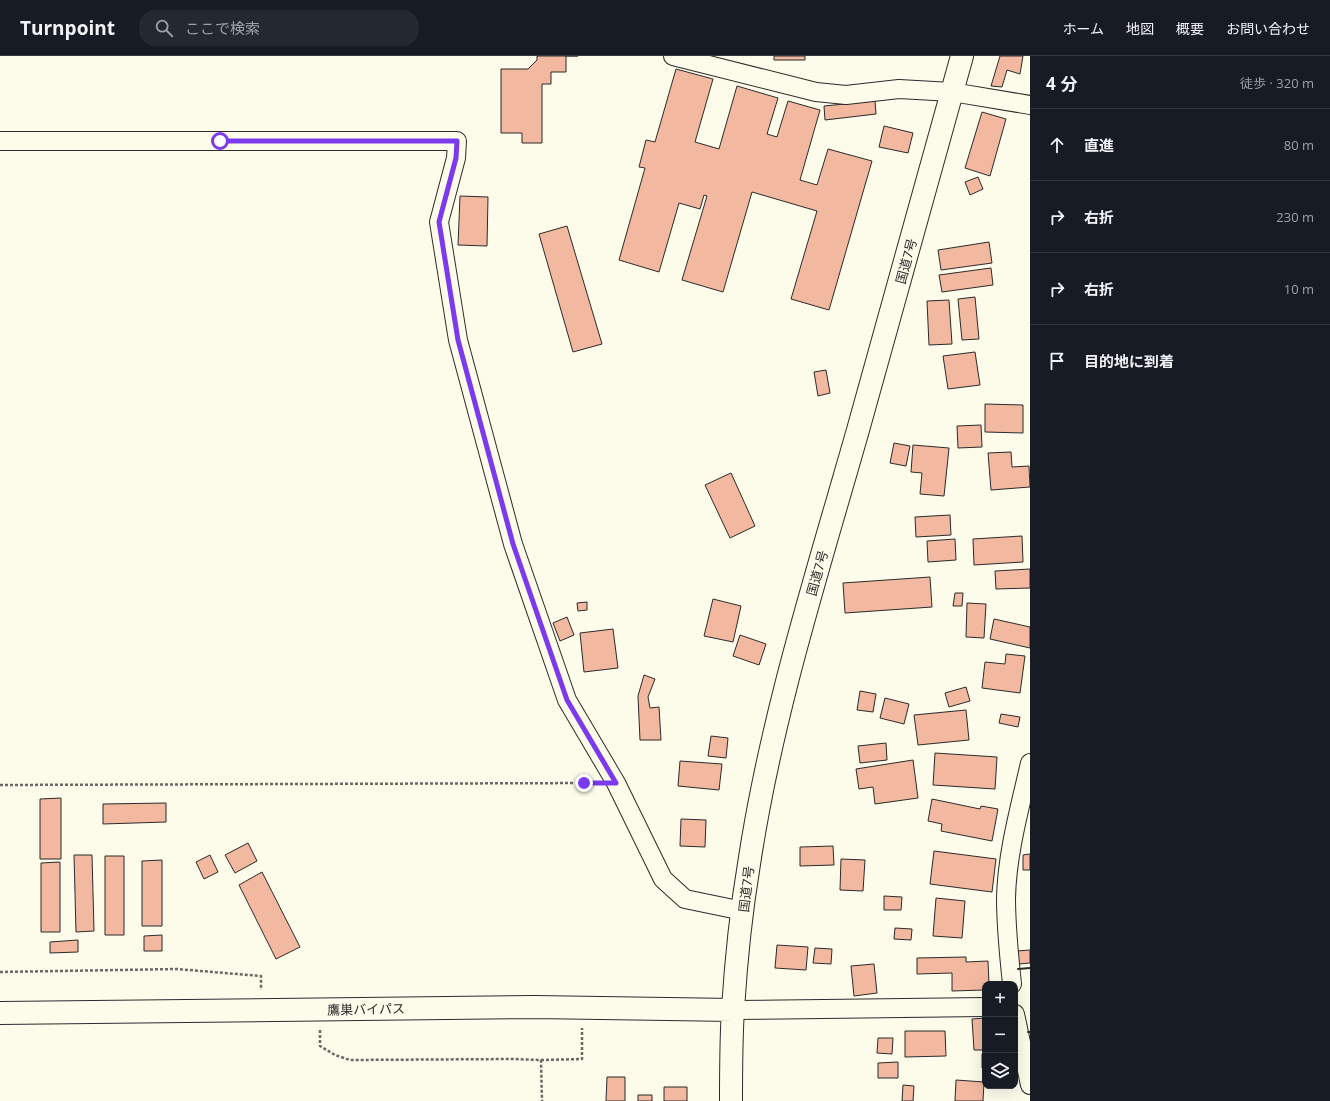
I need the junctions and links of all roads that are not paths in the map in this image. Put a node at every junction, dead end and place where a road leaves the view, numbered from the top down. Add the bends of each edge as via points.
1 (673, 56) edge
2 (962, 56) edge
3 (952, 92) junction
4 (1030, 105) edge
5 (0, 141) edge
6 (1030, 763) edge
7 (742, 911) junction
8 (1012, 981) edge
9 (982, 1007) edge
10 (733, 1010) junction
11 (0, 1013) edge
12 (1016, 1017) edge
13 (1030, 1085) edge
14 (731, 1101) edge

1 - 3 street via 816,92 846,95 899,89
2 - 3 highway, 国道7号
3 - 4 street
3 - 7 highway, 国道7号 via 800,630 760,799
5 - 7 street via 457,141 456,158 439,222 458,340 513,544 567,700 616,783 663,879 685,899
6 - 8 street via 1008,870 1007,928
7 - 10 highway, 国道7号
9 - 10 street
10 - 11 highway, 鷹巣バイパス via 535,1007
10 - 14 highway, 国道7号
12 - 13 street

